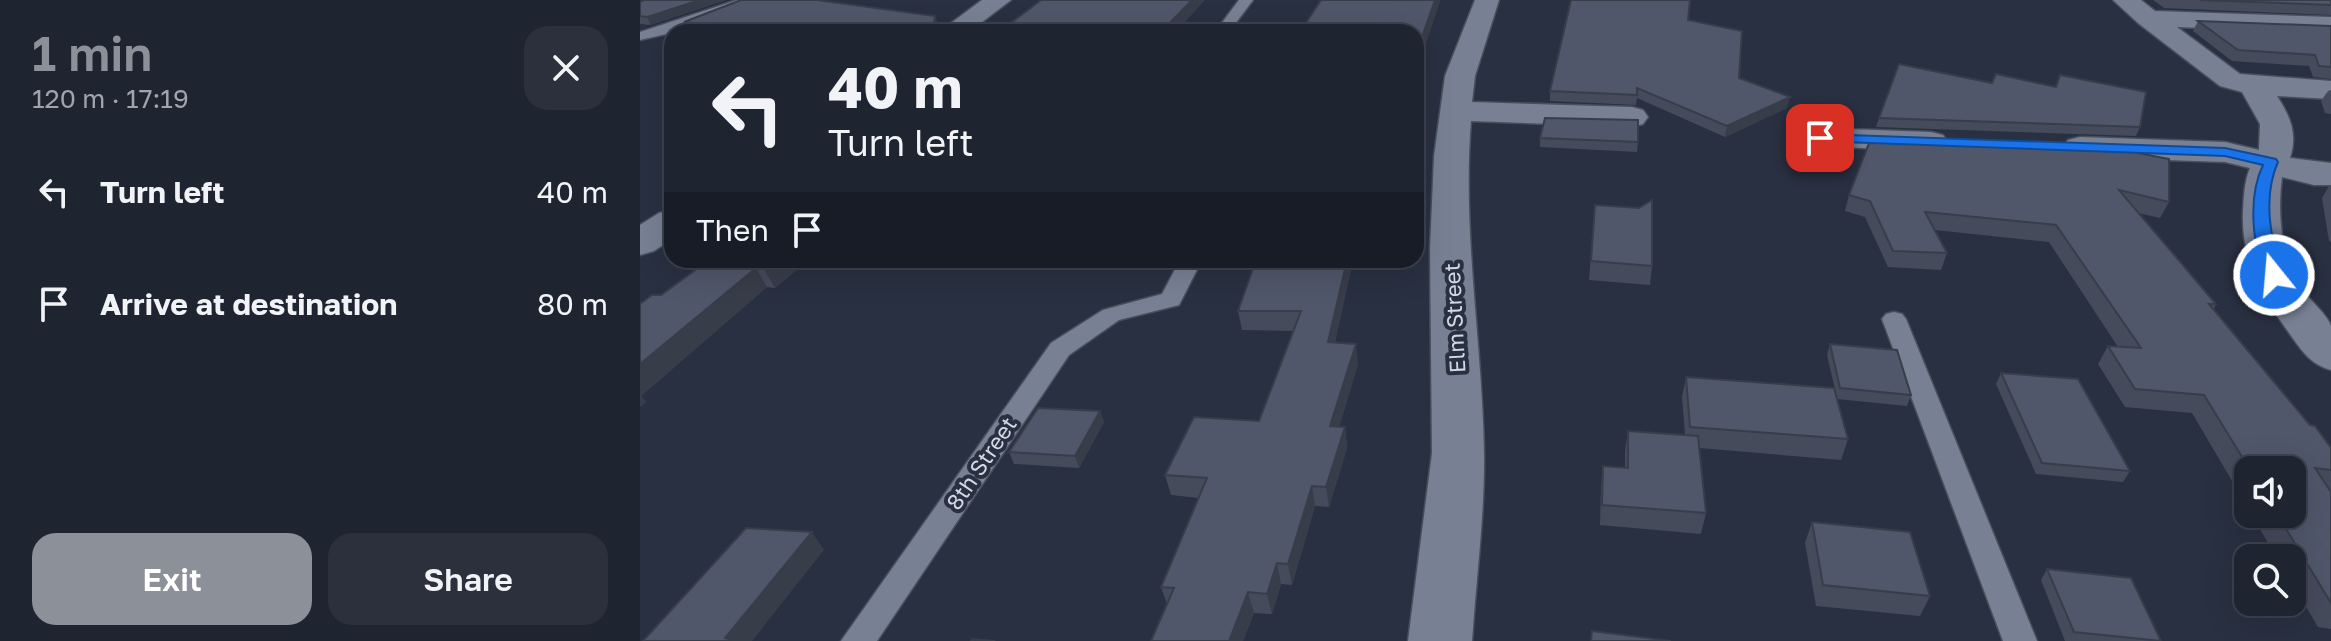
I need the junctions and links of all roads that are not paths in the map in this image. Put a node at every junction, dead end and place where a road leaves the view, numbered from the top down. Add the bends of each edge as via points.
1 (750, 0) edge
2 (999, 0) edge
3 (1246, 0) edge
4 (1487, 0) edge
5 (2125, 0) edge
6 (2147, 18) junction
7 (683, 24) edge
8 (964, 24) edge
9 (1227, 24) edge
10 (2331, 25) edge
11 (664, 30) edge
12 (640, 36) edge
13 (2253, 86) junction
14 (2331, 90) edge
15 (1456, 111) junction
16 (1632, 117) edge
17 (1820, 138) dead end
18 (1960, 143) edge
19 (2054, 146) edge
20 (2271, 162) junction
21 (2331, 174) edge
22 (664, 226) edge
23 (640, 243) edge
24 (1187, 268) edge
25 (1894, 319) dead end
26 (2331, 355) edge
27 (858, 641) edge
28 (1440, 641) edge
29 (2020, 641) edge

1 - 7 lane
2 - 8 street
3 - 9 lane
4 - 15 street, Elm Street via 1460,76
5 - 6 street
6 - 10 street
6 - 13 street via 2224,76
11 - 12 lane
13 - 14 street
13 - 20 street via 2276,121 2277,148
15 - 16 street
15 - 28 street, Elm Street via 1450,248 1458,453
17 - 18 street
19 - 20 street via 2225,152
20 - 21 street
20 - 26 street via 2264,178 2262,237 2274,275 2295,312
22 - 23 street
24 - 27 lane, 8th Street via 1171,300 1125,307 1060,349
25 - 29 lane

